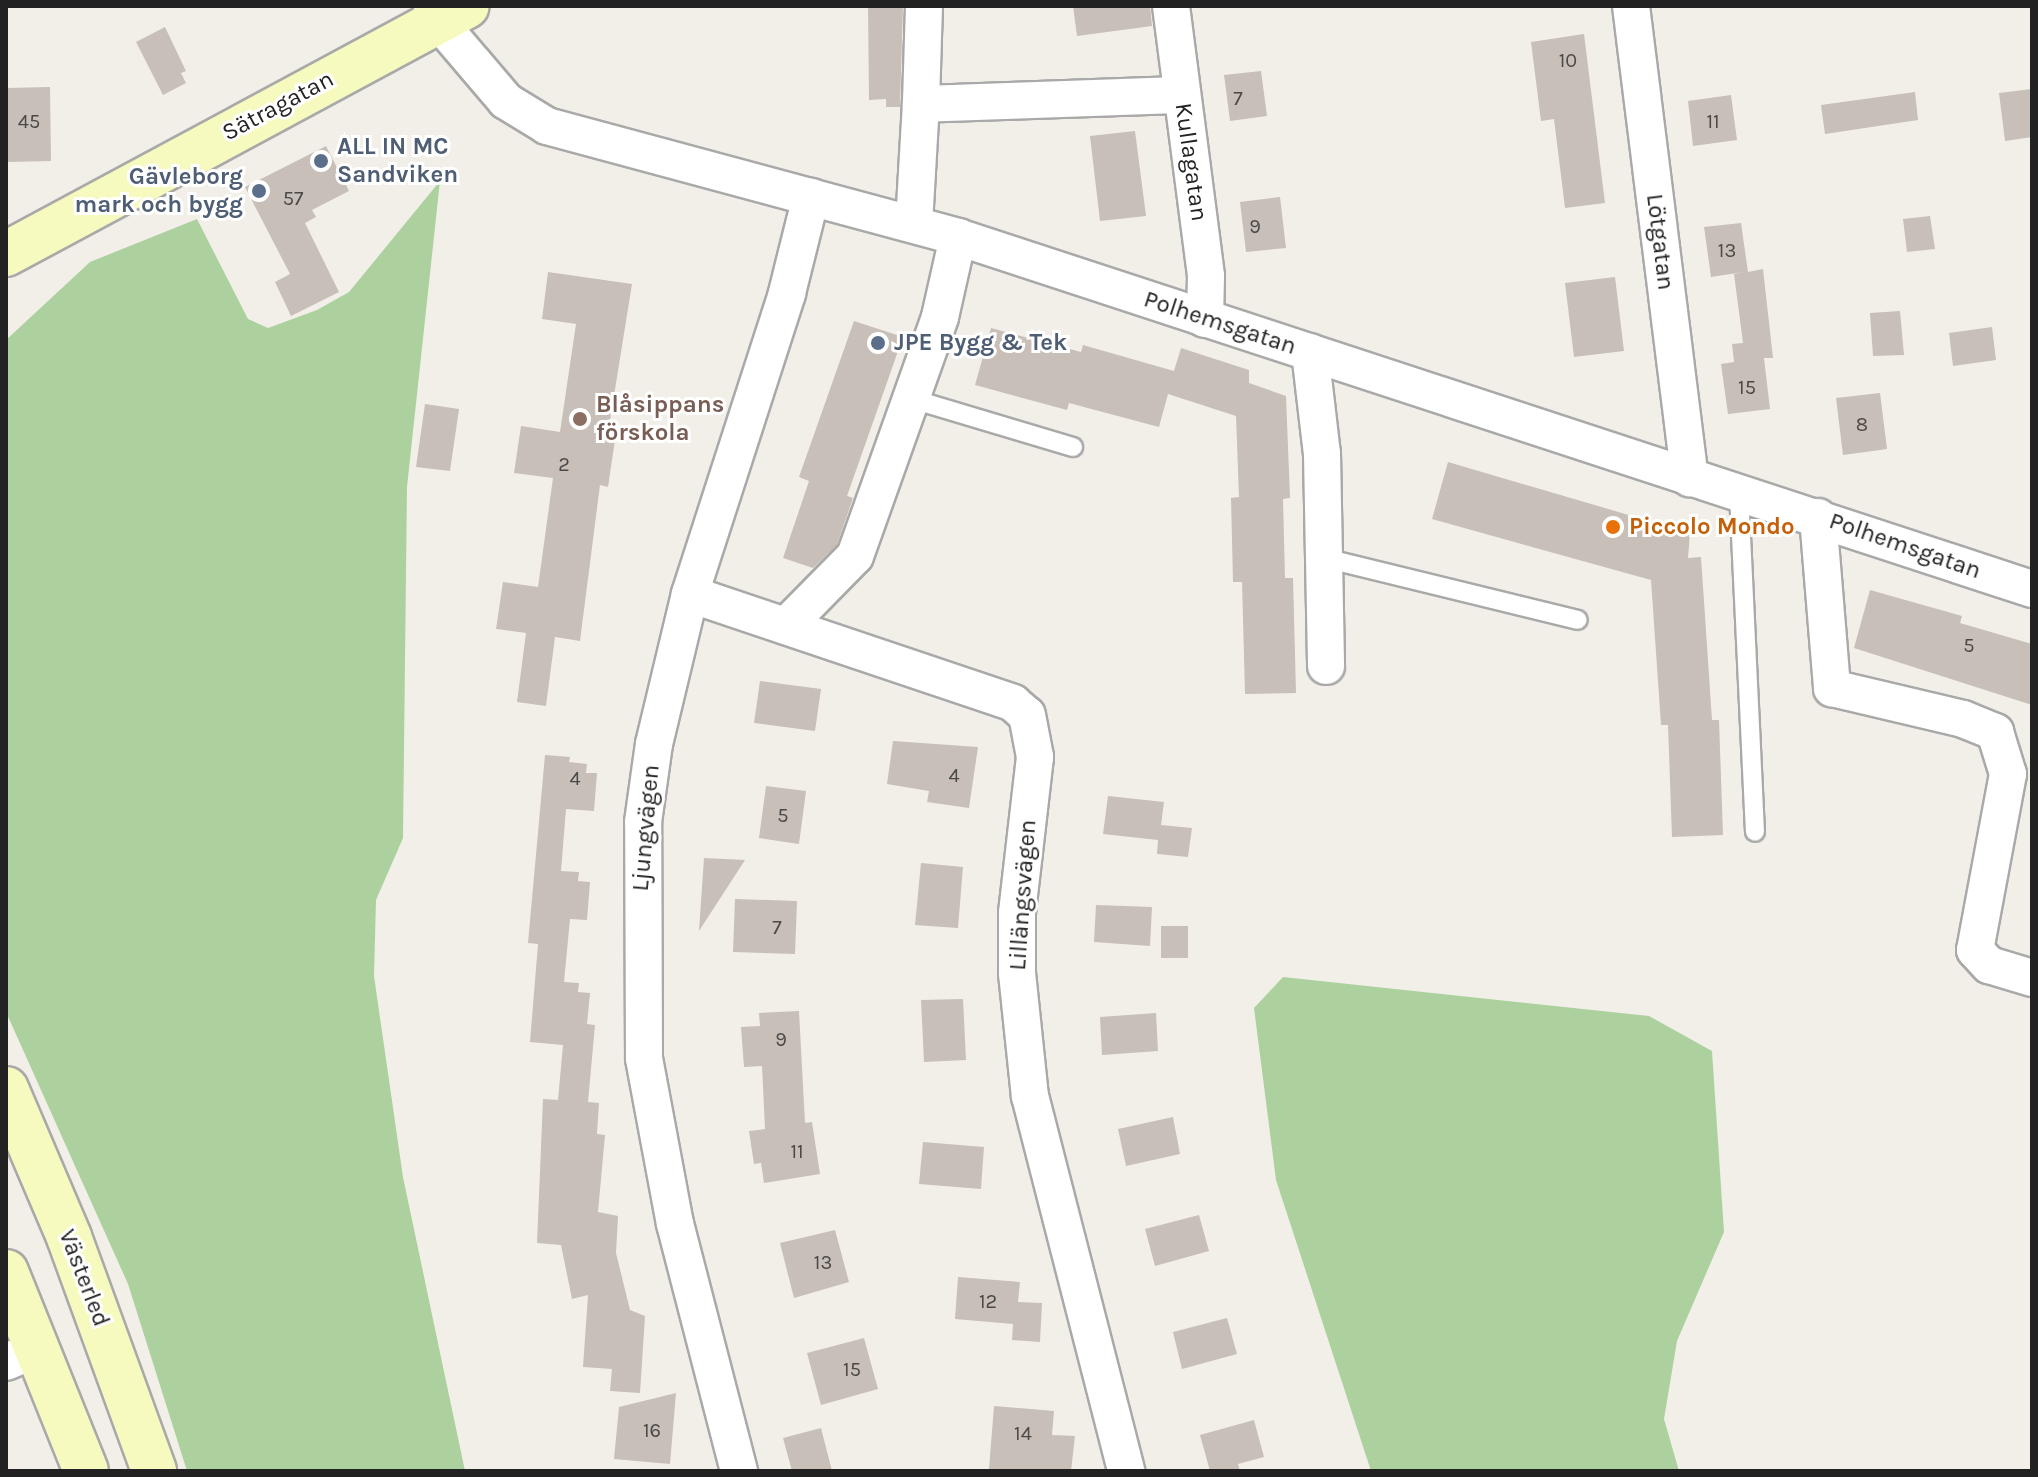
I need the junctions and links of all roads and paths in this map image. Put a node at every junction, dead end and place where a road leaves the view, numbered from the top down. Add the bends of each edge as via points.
1 (924, 6) edge
2 (1171, 6) edge
3 (1631, 6) edge
4 (446, 11) edge
5 (1182, 95) junction
6 (921, 104) junction
7 (811, 197) junction
8 (914, 224) junction
9 (958, 237) junction
10 (6, 254) edge
11 (1205, 319) junction
12 (1310, 352) junction
13 (912, 399) junction
14 (1073, 447) dead end
15 (1690, 478) junction
16 (1739, 493) junction
17 (1818, 517) junction
18 (1324, 558) junction
19 (2032, 589) edge
20 (690, 594) junction
21 (1578, 620) dead end
22 (786, 626) junction
23 (1326, 666) dead end
24 (1755, 832) dead end
25 (2032, 978) edge
26 (6, 1089) edge
27 (6, 1272) edge
28 (22, 1355) edge
29 (86, 1471) edge
30 (154, 1471) edge
31 (739, 1471) edge
32 (1126, 1471) edge

1 - 6 street
2 - 5 street, Kullagatan
3 - 15 street, Lötgatan
4 - 7 street, Polhemsgatan via 506,101 547,126
4 - 10 street, Sätragatan
5 - 6 street
5 - 11 street, Kullagatan via 1206,276
6 - 8 street
7 - 8 street, Polhemsgatan
7 - 20 street, Ljungvägen via 787,293
8 - 9 street, Polhemsgatan
9 - 11 street, Polhemsgatan
9 - 13 street via 940,317
11 - 12 street, Polhemsgatan
12 - 15 street, Polhemsgatan
12 - 18 street via 1322,454
13 - 14 lane
13 - 22 street via 855,556
15 - 16 street, Polhemsgatan
16 - 17 street, Polhemsgatan
16 - 24 lane
17 - 19 street, Polhemsgatan
17 - 25 street via 1832,688 1963,719 1995,732 2008,774 1975,950 1989,965
18 - 21 lane
18 - 23 street
20 - 22 street, Lillängsvägen
20 - 31 street, Ljungvägen via 654,744 643,822 644,1058 675,1224
22 - 32 street, Lillängsvägen via 1013,703 1033,729 1017,973 1030,1096
26 - 30 street, Västerled via 69,1237
27 - 28 street
28 - 29 street

